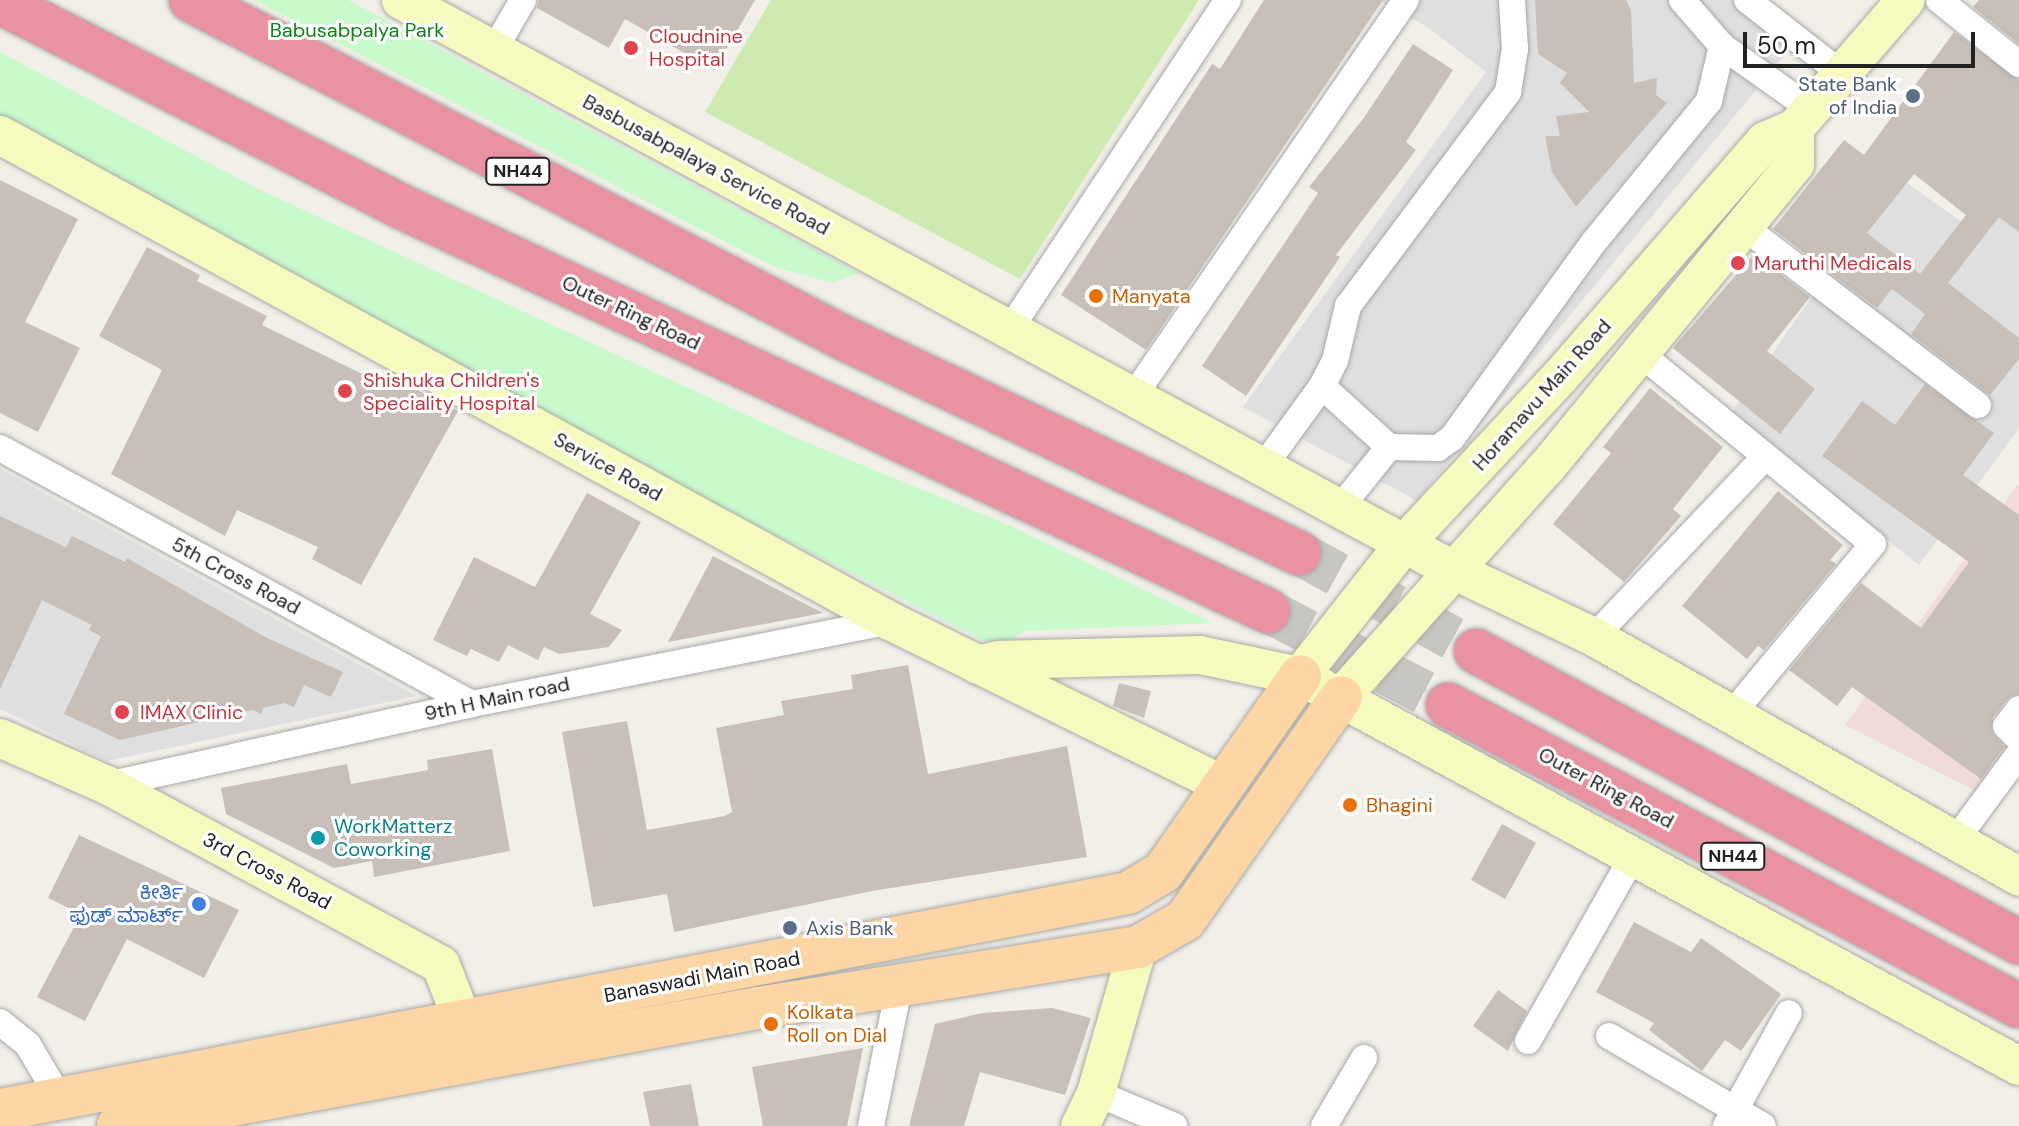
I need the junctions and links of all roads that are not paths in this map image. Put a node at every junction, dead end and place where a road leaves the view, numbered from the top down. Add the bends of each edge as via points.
1 (191, 0) edge
2 (401, 0) edge
3 (523, 0) edge
4 (1228, 0) edge
5 (1406, 0) edge
6 (1512, 0) edge
7 (1682, 0) edge
8 (1747, 0) edge
9 (1906, 0) edge
10 (1939, 0) edge
11 (0, 2) edge
12 (1722, 46) junction
13 (494, 50) junction
14 (2019, 64) edge
15 (1842, 74) junction
16 (1803, 118) junction
17 (0, 135) edge
18 (1744, 227) junction
19 (1010, 329) junction
20 (1642, 355) junction
21 (1322, 386) junction
22 (1135, 394) junction
23 (1978, 405) dead end
24 (1389, 447) junction
25 (0, 448) edge
26 (1765, 457) junction
27 (1264, 466) junction
28 (1340, 508) junction
29 (1405, 543) junction
30 (1299, 553) tunnel mouth
31 (1453, 570) junction
32 (1268, 611) tunnel mouth
33 (890, 621) junction
34 (1594, 637) junction
35 (1476, 651) tunnel mouth
36 (978, 665) junction
37 (1300, 676) junction
38 (1341, 697) junction
39 (472, 704) junction
40 (1448, 705) tunnel mouth
41 (2019, 709) edge
42 (1730, 716) junction
43 (0, 738) edge
44 (2019, 739) edge
45 (2019, 754) edge
46 (107, 785) junction
47 (1223, 785) junction
48 (1955, 841) junction
49 (1633, 856) junction
50 (2019, 876) edge
51 (2019, 942) edge
52 (1138, 947) junction
53 (899, 987) junction
54 (2019, 1006) edge
55 (1789, 1013) dead end
56 (0, 1022) edge
57 (1609, 1036) dead end
58 (1528, 1041) dead end
59 (471, 1042) junction
60 (1364, 1058) dead end
61 (2019, 1066) edge
62 (60, 1099) junction
63 (1088, 1109) edge
64 (0, 1110) edge
65 (1731, 1118) edge
66 (138, 1124) edge
67 (871, 1126) edge
68 (1174, 1126) edge
69 (1324, 1126) edge
70 (1763, 1126) edge

1 - 30 highway, NH44 via 846,339
2 - 13 street, Basbusabpalaya Service Road
3 - 13 street
4 - 19 street
5 - 22 street
6 - 21 street via 1515,60 1508,92 1348,306 1335,361
7 - 12 street
8 - 15 street
9 - 15 street, Horamavu Main Road
10 - 14 street
11 - 32 highway, Outer Ring Road via 398,205
12 - 16 street
12 - 24 street via 1709,101 1594,242 1452,438 1438,448
13 - 19 street, Basbusabpalaya Service Road
15 - 16 street, Horamavu Main Road
16 - 18 street via 1795,164
16 - 29 street, Horamavu Main Road via 1765,141 1560,377
17 - 33 street, Service Road
18 - 20 street
18 - 23 street
19 - 22 street, Basbusabpalaya Service Road
20 - 26 street
20 - 31 street
21 - 24 street
21 - 27 street
22 - 27 street, Basbusabpalaya Service Road
24 - 28 street
25 - 39 street, 5th Cross Road
26 - 34 street
26 - 42 street via 1873,544
27 - 28 street, Basbusabpalaya Service Road
28 - 29 street, Basbusabpalaya Service Road
29 - 31 street, Basbusabpalaya Service Road
29 - 37 street, Horamavu Main Road
31 - 34 street, Basbusabpalaya Service Road
31 - 38 street
33 - 36 street, Service Road
33 - 39 street, 9th H Main road
34 - 42 street, Basbusabpalaya Service Road
35 - 51 highway
36 - 37 street via 998,660 1200,655
36 - 47 street, Service Road
37 - 38 street
37 - 47 main road, Banaswadi Main Road
38 - 49 street via 1417,743
38 - 52 main road, Banaswadi Main Road via 1185,920
39 - 46 street, 9th H Main road
40 - 54 highway, Outer Ring Road / NH44
41 - 44 street via 2006,726
42 - 48 street, Basbusabpalaya Service Road
43 - 46 street, 3rd Cross Road
45 - 48 street
46 - 59 street, 3rd Cross Road via 441,965
47 - 59 main road, Banaswadi Main Road via 1163,872 1128,893
48 - 50 street, Basbusabpalaya Service Road
49 - 58 street
49 - 61 street
52 - 53 main road, Banaswadi Main Road
52 - 63 street
53 - 59 main road, Banaswadi Main Road
53 - 67 street
55 - 65 street
56 - 62 street via 28,1045
57 - 65 street
59 - 62 main road, Banaswadi Main Road
59 - 66 main road, Banaswadi Main Road
60 - 69 street
62 - 64 main road, Banaswadi Main Road
63 - 68 street
65 - 70 street

